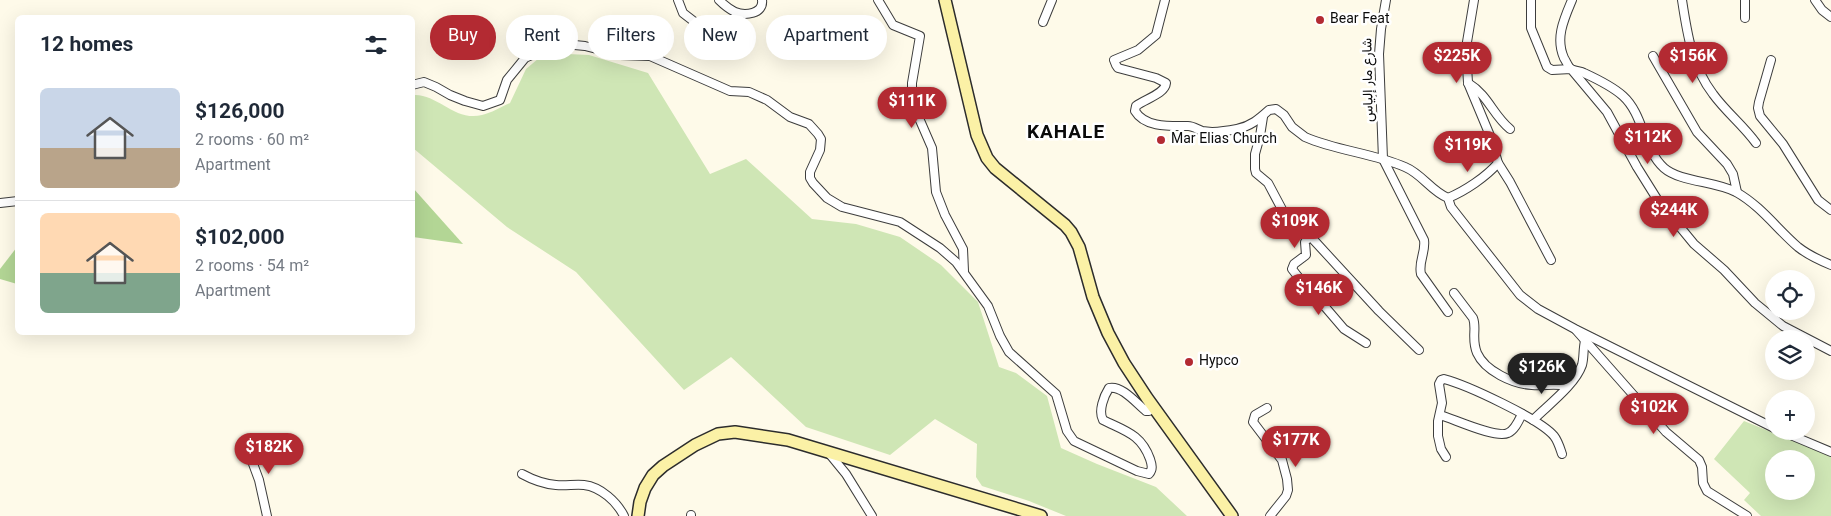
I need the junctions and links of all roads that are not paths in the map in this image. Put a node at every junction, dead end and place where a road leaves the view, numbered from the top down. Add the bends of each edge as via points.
1 (678, 0) edge
2 (719, 0) edge
3 (762, 0) edge
4 (878, 0) edge
5 (945, 0) edge
6 (1052, 0) edge
7 (1165, 0) edge
8 (1386, 0) edge
9 (1474, 0) edge
10 (1531, 0) edge
11 (1572, 0) edge
12 (1682, 0) edge
13 (1745, 0) edge
14 (1815, 0) edge
15 (686, 15) edge
16 (1831, 17) edge
17 (1745, 18) dead end
18 (1043, 22) dead end
19 (1653, 56) dead end
20 (1771, 60) dead end
21 (1571, 69) junction
22 (1468, 83) junction
23 (415, 84) edge
24 (1262, 117) junction
25 (1510, 129) dead end
26 (1756, 143) dead end
27 (1383, 160) junction
28 (1498, 163) junction
29 (1737, 192) junction
30 (1448, 198) junction
31 (15, 202) edge
32 (0, 204) edge
33 (1831, 210) edge
34 (1310, 236) junction
35 (1552, 260) dead end
36 (1831, 265) edge
37 (964, 271) junction
38 (1454, 293) dead end
39 (1448, 312) dead end
40 (1575, 329) junction
41 (1585, 341) junction
42 (1366, 342) dead end
43 (1419, 350) dead end
44 (1831, 351) edge
45 (1567, 386) junction
46 (1147, 398) junction
47 (1267, 408) dead end
48 (1440, 414) junction
49 (1522, 414) junction
50 (1533, 420) junction
51 (1765, 424) edge
52 (1802, 440) edge
53 (245, 442) dead end
54 (828, 452) junction
55 (1831, 452) edge
56 (1562, 454) dead end
57 (1446, 457) dead end
58 (522, 474) dead end
59 (267, 516) edge
60 (624, 516) edge
61 (638, 516) edge
62 (872, 516) edge
63 (1041, 516) edge
64 (1232, 516) edge
65 (1270, 516) edge
66 (1747, 516) edge

1 - 15 street
2 - 3 street via 735,12 748,14 760,9
4 - 37 street via 893,25 920,37 912,102 932,148 936,192 963,249
5 - 46 main road via 978,136 987,158 1071,232 1108,334
6 - 18 street
7 - 24 street via 1156,34 1138,50 1114,60 1118,68 1166,83 1162,91 1136,106 1135,111 1140,118 1174,127 1190,126 1215,131 1238,129
8 - 27 street, شارع مار إلياس via 1380,54
9 - 22 street via 1466,48
10 - 21 street via 1531,28 1547,67 1552,70
11 - 21 street via 1560,34 1562,51
12 - 26 street via 1691,49 1706,84
13 - 17 street
14 - 16 street
19 - 29 street via 1697,132 1727,164
20 - 33 street via 1759,102 1760,116 1783,144 1818,200
21 - 29 street via 1595,78 1625,98 1637,114 1652,151 1666,170
21 - 44 street via 1606,112 1657,199 1694,244 1783,326
22 - 25 street via 1484,95 1497,117
22 - 28 street
23 - 37 street via 424,82 450,96 483,106 500,100 507,80 524,58 552,46 585,46 620,55 650,56 730,92 749,92 767,100 790,117 809,124 821,139 820,150 810,172 813,184 820,191 842,207 905,225 946,253
24 - 27 street via 1276,109 1305,137
24 - 34 street via 1255,154 1256,174 1268,183 1285,214
27 - 30 street via 1406,168 1438,194
27 - 39 street via 1424,240 1421,274
28 - 30 street
28 - 35 street
29 - 36 street via 1767,215 1798,246
30 - 40 street via 1451,207 1520,294 1538,309
31 - 32 street
34 - 42 street via 1305,242 1306,255 1292,269 1344,329
34 - 43 street
37 - 46 street via 988,306 1009,352 1056,394 1067,431 1074,441 1149,474 1152,468 1145,447 1131,433 1103,420 1100,413 1109,388 1120,390 1149,412
38 - 45 street via 1475,322 1473,338 1478,354 1490,368 1518,383
40 - 41 street
40 - 51 street
41 - 45 street via 1582,364
41 - 66 street via 1666,432 1699,460 1707,491
45 - 50 street
46 - 64 main road
47 - 65 street via 1255,415 1253,422 1282,460 1288,486 1284,500
48 - 49 street via 1504,435 1511,432
48 - 49 street via 1439,384 1444,380
48 - 57 street via 1438,436
49 - 50 street
50 - 56 street via 1554,437
52 - 55 street
53 - 59 street
54 - 61 main road via 788,440 734,432 718,434 677,455 654,475 640,502
54 - 62 street
54 - 63 main road
58 - 60 street via 551,484 592,487 617,504

